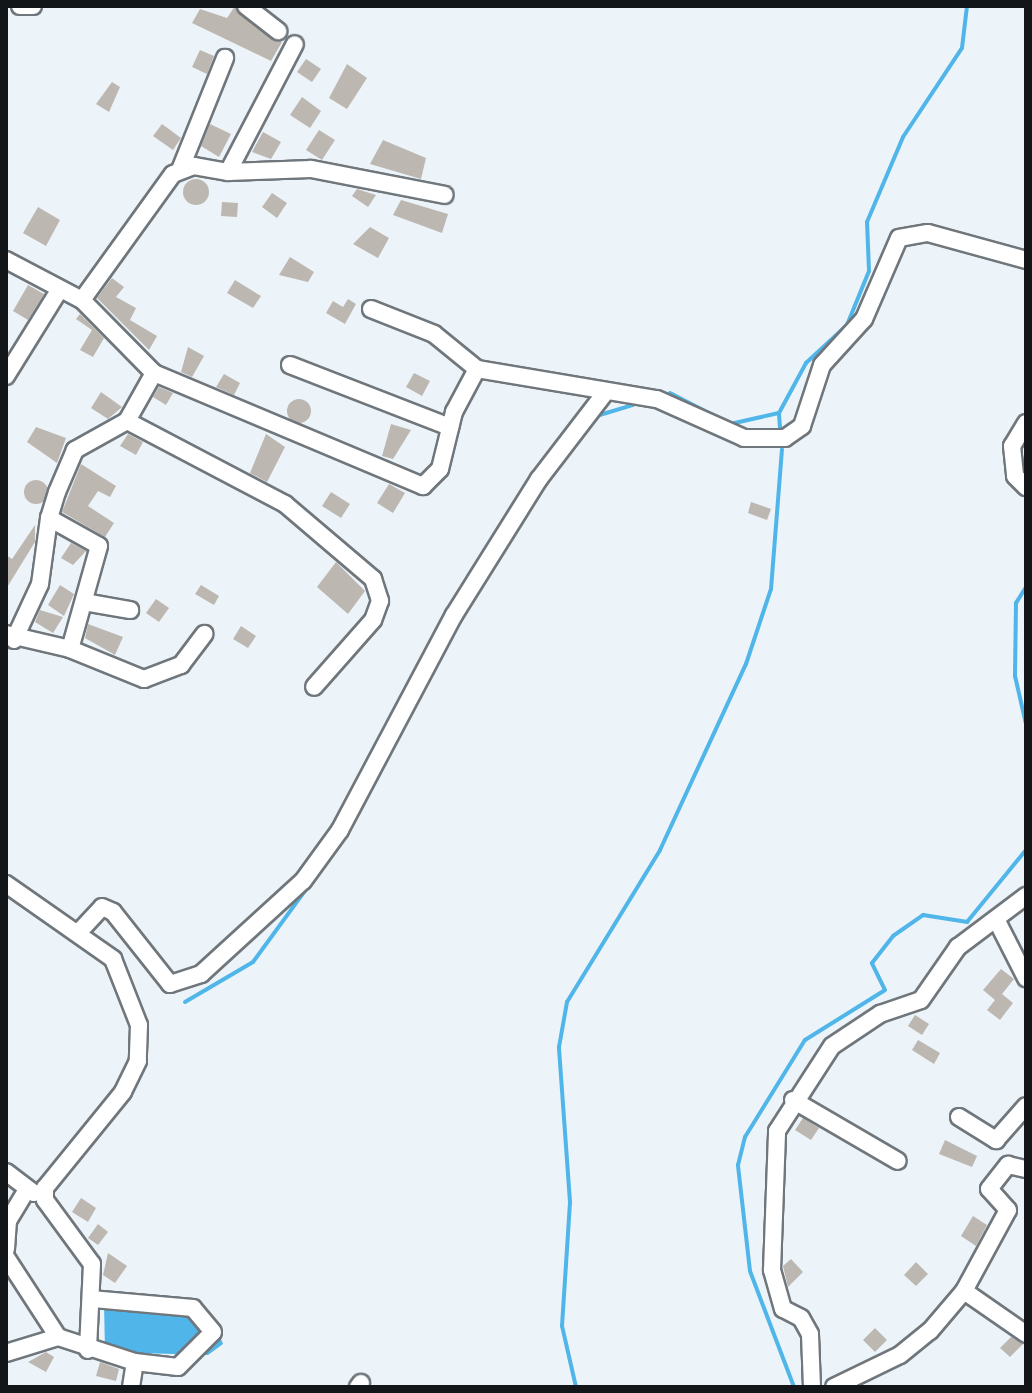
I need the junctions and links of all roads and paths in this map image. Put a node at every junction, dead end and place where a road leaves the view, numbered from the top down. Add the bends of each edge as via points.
1 (20, 6) edge
2 (33, 6) edge
3 (243, 7) edge
4 (278, 31) dead end
5 (295, 44) dead end
6 (225, 58) dead end
7 (180, 170) junction
8 (228, 172) junction
9 (445, 195) dead end
10 (6, 260) edge
11 (1026, 260) edge
12 (60, 289) junction
13 (82, 300) junction
14 (371, 309) dead end
15 (290, 365) dead end
16 (477, 369) junction
17 (154, 373) junction
18 (6, 376) edge
19 (605, 393) junction
20 (127, 421) junction
21 (1026, 423) edge
22 (450, 427) junction
23 (1026, 487) edge
24 (49, 518) junction
25 (84, 602) junction
26 (130, 610) dead end
27 (204, 634) dead end
28 (10, 637) edge
29 (70, 649) junction
30 (314, 687) dead end
31 (6, 884) edge
32 (1026, 896) edge
33 (998, 923) junction
34 (78, 933) junction
35 (1026, 978) edge
36 (793, 1100) junction
37 (1026, 1106) edge
38 (959, 1117) dead end
39 (898, 1161) dead end
40 (1026, 1169) edge
41 (6, 1172) edge
42 (27, 1189) junction
43 (45, 1200) junction
44 (7, 1221) edge
45 (6, 1249) edge
46 (6, 1257) edge
47 (964, 1291) junction
48 (93, 1299) junction
49 (1026, 1334) edge
50 (58, 1337) junction
51 (88, 1350) junction
52 (6, 1353) edge
53 (135, 1362) junction
54 (857, 1381) edge
55 (131, 1387) edge
56 (812, 1387) edge
57 (834, 1387) edge

1 - 2 street
3 - 4 street
5 - 8 street
6 - 7 street
7 - 8 street
7 - 13 street
8 - 9 street via 311,169
10 - 12 street
11 - 19 street via 928,233 899,238 864,319 822,365 802,426 785,438 744,438 667,402
12 - 13 street
12 - 18 street
13 - 17 street
14 - 16 street via 434,334
15 - 22 street
16 - 19 street
16 - 22 street via 467,377
17 - 20 street
17 - 22 street via 412,485 423,486 440,469
19 - 34 street via 539,479 461,603 340,830 303,881 201,974 170,984 113,912 102,907
20 - 24 street via 75,450
20 - 30 street via 285,504 373,579 380,601 373,620
21 - 23 street via 1012,446 1015,476
24 - 25 street via 99,546
24 - 28 street via 40,584
25 - 26 street
25 - 29 street
27 - 29 street via 181,665 144,679
28 - 29 street
31 - 34 street
32 - 33 street
33 - 35 street
33 - 36 street via 958,947 921,1000 880,1014 832,1046
34 - 43 street via 123,972 139,1025 138,1061 123,1092 53,1176
36 - 39 street
36 - 56 street via 777,1131 770,1176 772,1270 783,1309 801,1318 810,1334
37 - 38 street via 996,1140
40 - 47 street via 1008,1165 989,1189 1008,1210
41 - 42 street
42 - 43 street
42 - 44 street
43 - 48 street via 92,1264
44 - 45 street
46 - 50 street
47 - 49 street
47 - 54 street via 922,1340
48 - 51 street
48 - 53 street via 193,1308 213,1332 178,1367
50 - 51 street
50 - 52 street
51 - 53 street
53 - 55 street
54 - 57 street

